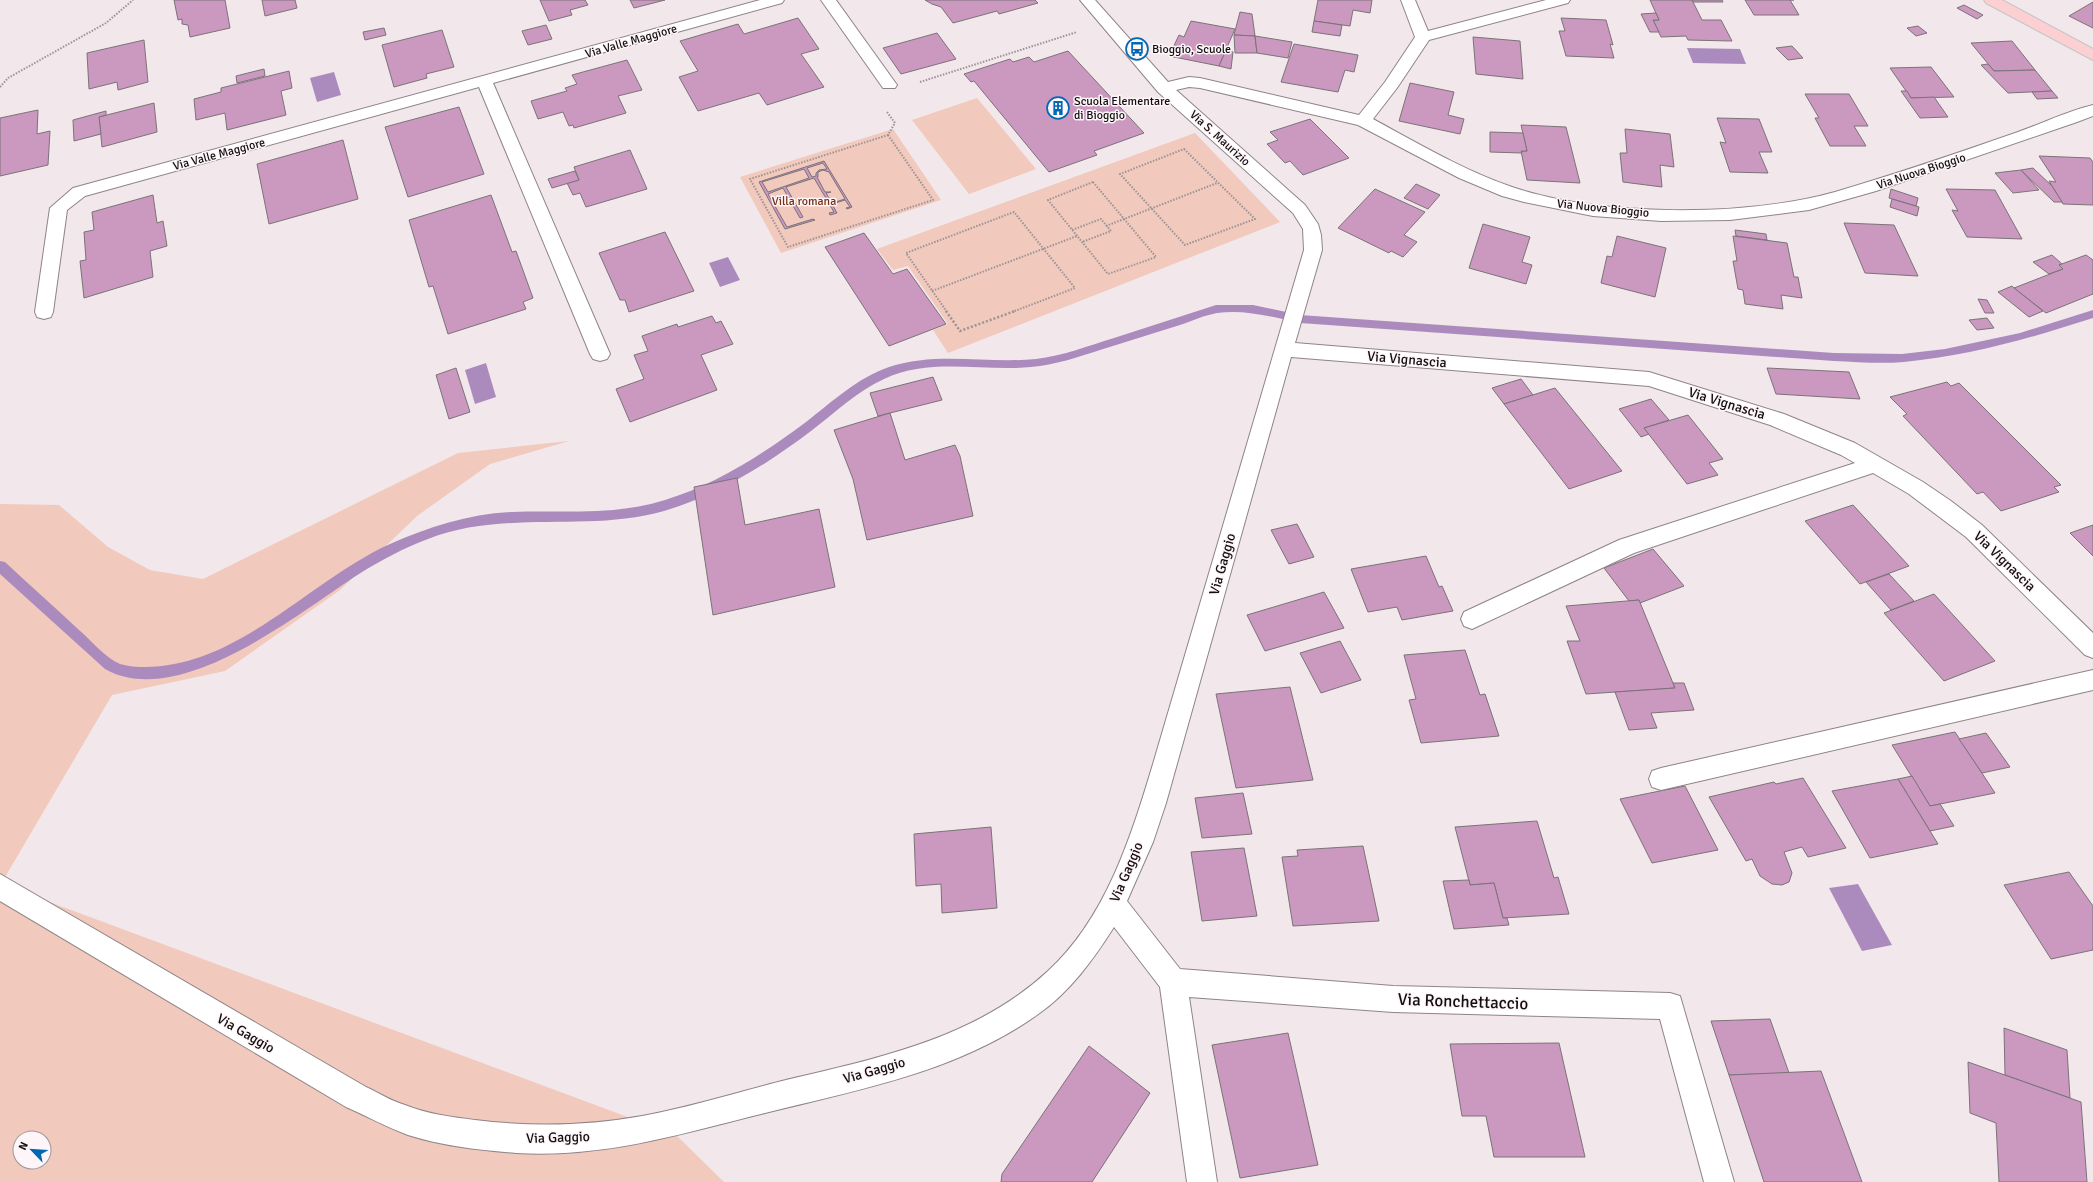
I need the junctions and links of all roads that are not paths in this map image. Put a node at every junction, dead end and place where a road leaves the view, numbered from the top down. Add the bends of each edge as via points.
1 (777, 0) edge
2 (828, 0) edge
3 (1087, 0) edge
4 (1408, 0) edge
5 (1563, 0) edge
6 (1991, 0) edge
7 (1423, 37) junction
8 (2093, 55) edge
9 (485, 82) junction
10 (889, 85) road end
11 (1164, 88) junction
12 (2093, 110) edge
13 (1363, 121) junction
14 (1301, 288) joint
15 (44, 312) dead end
16 (1284, 349) junction
17 (600, 354) dead end
18 (1876, 464) junction
19 (1472, 619) dead end
20 (2093, 648) edge
21 (2093, 680) edge
22 (1661, 779) dead end
23 (0, 887) edge
24 (1113, 904) junction
25 (1173, 982) junction
26 (1202, 1182) edge
27 (1719, 1182) edge

1 - 9 street, Via Valle Maggiore
2 - 10 street
3 - 11 street, Via S. Maurizio
4 - 7 street
5 - 7 street
6 - 8 main road
7 - 13 street
9 - 15 street, Via Valle Maggiore via 79,192 59,208
9 - 17 street
11 - 13 street, Via Nuova Bioggio via 1189,82 1200,83
11 - 14 street, Via S. Maurizio via 1294,203 1307,218 1314,236 1313,250
12 - 13 street, Via Nuova Bioggio via 2023,138 1856,192 1792,208 1725,215 1606,211 1529,198 1464,174
14 - 16 street, Via Gaggio
16 - 18 street, Via Vignascia via 1649,379 1777,419 1824,438
16 - 24 street, Via Gaggio via 1157,793
18 - 19 street via 1627,546
18 - 20 street, Via Vignascia via 1944,507 1974,531
21 - 22 street
23 - 24 street, Via Gaggio via 356,1097 407,1121 471,1135 546,1140 623,1133 698,1117 884,1068 948,1048 996,1027 1033,1003 1068,969 1093,937
24 - 25 street
25 - 26 street
25 - 27 street, Via Ronchettaccio via 1393,999 1670,1006

